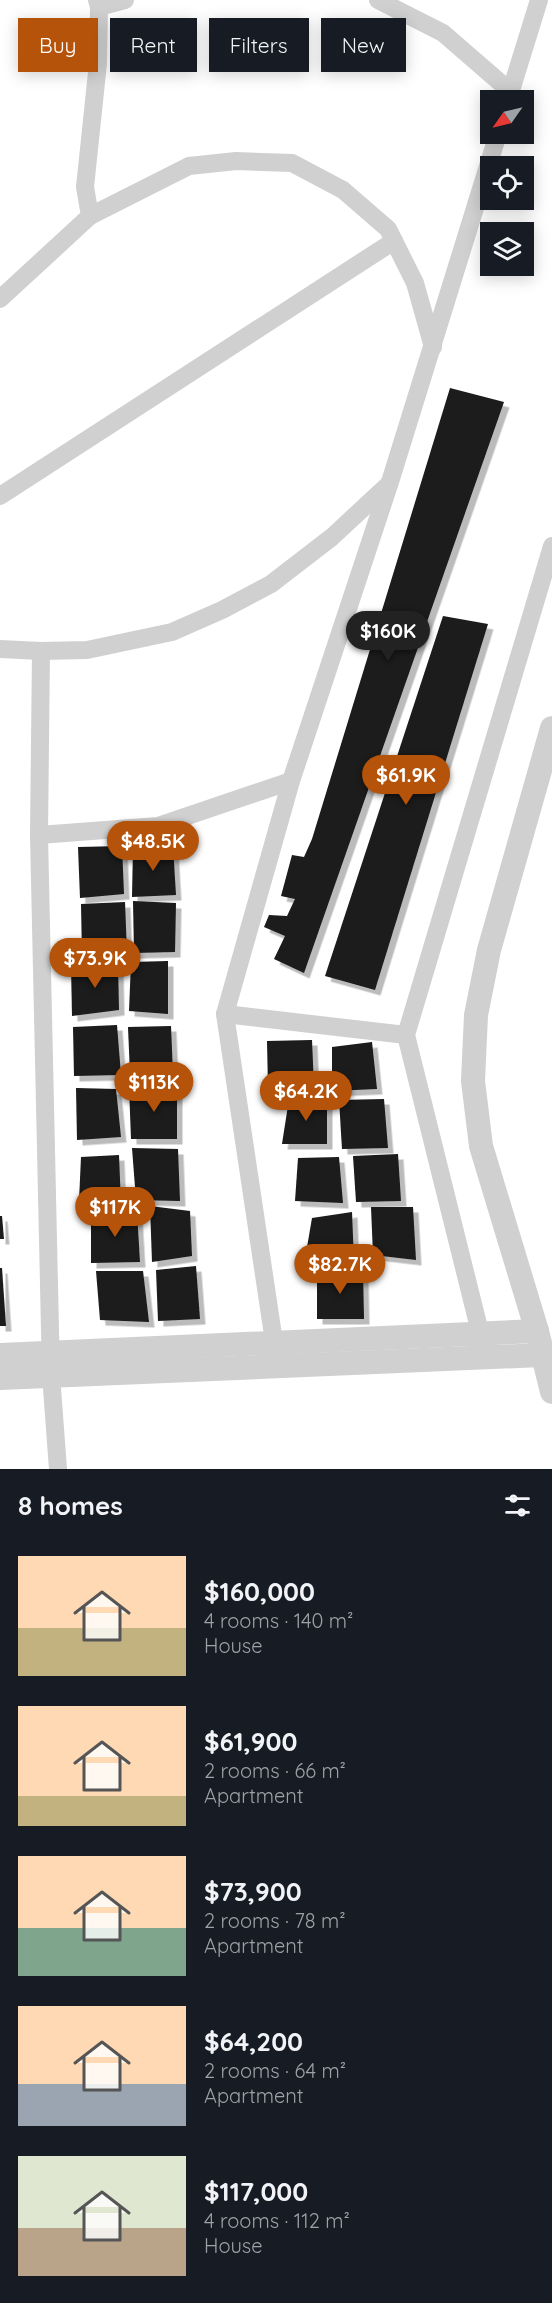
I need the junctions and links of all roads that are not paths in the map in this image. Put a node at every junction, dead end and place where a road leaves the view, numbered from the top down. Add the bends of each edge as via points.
1 (125, 0) edge
2 (378, 0) edge
3 (539, 0) edge
4 (98, 3) edge
5 (503, 90) edge
6 (511, 90) edge
7 (495, 144) edge
8 (90, 216) junction
9 (394, 241) junction
10 (0, 299) edge
11 (433, 347) junction
12 (390, 482) junction
13 (0, 496) edge
14 (552, 546) edge
15 (0, 649) edge
16 (41, 651) junction
17 (552, 728) edge
18 (291, 781) junction
19 (39, 835) junction
20 (225, 1014) junction
21 (406, 1035) junction
22 (537, 1331) junction
23 (480, 1333) junction
24 (276, 1354) junction
25 (0, 1355) edge
26 (542, 1355) junction
27 (486, 1358) junction
28 (51, 1364) junction
29 (0, 1378) edge
30 (552, 1392) edge
31 (58, 1469) edge

1 - 4 street
2 - 5 street via 443,33
3 - 6 street
4 - 8 street via 98,63 85,187
7 - 11 street
8 - 9 street via 189,166 236,160 292,163 343,190 388,230
8 - 10 street
9 - 11 street via 415,283
9 - 13 street
11 - 12 street
12 - 16 street via 332,537 271,584 222,610 172,632 87,650
12 - 18 street
14 - 21 street
15 - 16 street
16 - 19 street
17 - 22 street via 487,961 476,1015 473,1081 482,1146
18 - 19 street via 158,826
18 - 20 street
19 - 28 street
20 - 21 street
20 - 24 street
21 - 23 street
22 - 23 street
22 - 26 street
23 - 24 street
23 - 27 street
24 - 27 street
24 - 28 street
25 - 28 street
26 - 27 street
26 - 30 street
28 - 29 street
28 - 31 street

